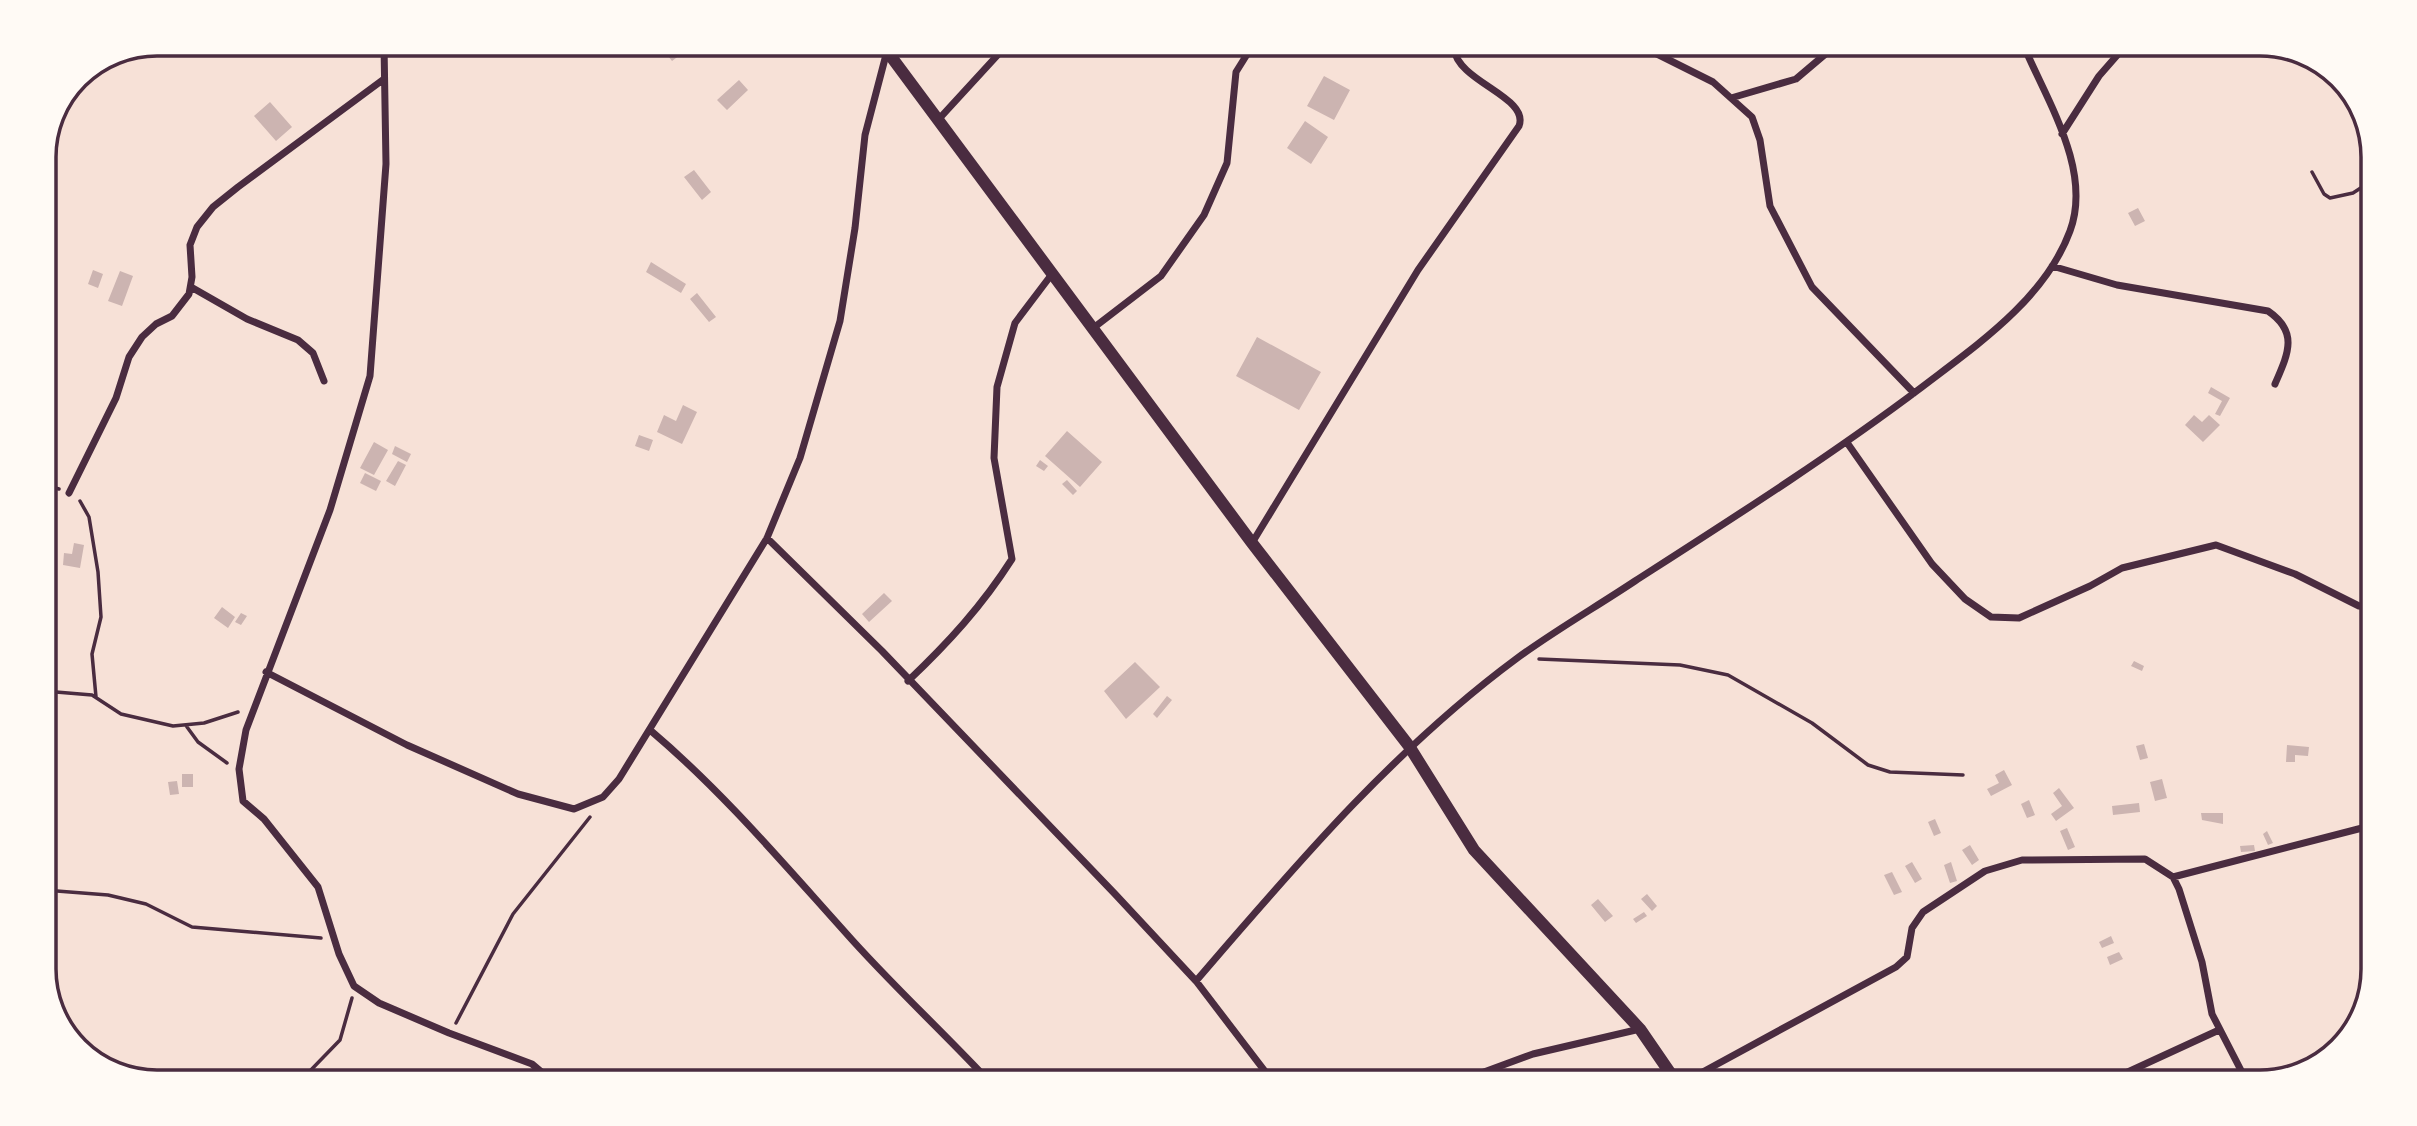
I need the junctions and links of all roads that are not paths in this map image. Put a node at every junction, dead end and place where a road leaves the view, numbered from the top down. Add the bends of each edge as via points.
1 (384, 56) edge
2 (884, 56) edge
3 (891, 56) edge
4 (997, 56) edge
5 (1246, 56) edge
6 (1456, 56) edge
7 (1661, 56) edge
8 (1823, 56) edge
9 (2027, 56) edge
10 (2116, 56) edge
11 (384, 79) junction
12 (1731, 98) junction
13 (938, 120) junction
14 (2062, 134) junction
15 (2052, 266) junction
16 (1052, 274) junction
17 (191, 287) junction
18 (1093, 328) junction
19 (324, 381) dead end
20 (2275, 384) dead end
21 (1914, 393) junction
22 (1848, 444) junction
23 (69, 493) road end
24 (767, 538) junction
25 (1252, 544) junction
26 (2361, 606) edge
27 (266, 673) junction
28 (908, 681) junction
29 (650, 730) junction
30 (1409, 746) junction
31 (2361, 828) edge
32 (2173, 877) junction
33 (1196, 981) junction
34 (1640, 1029) junction
35 (2219, 1030) junction
36 (537, 1070) edge
37 (978, 1070) edge
38 (1264, 1070) edge
39 (1489, 1070) edge
40 (1668, 1070) edge
41 (1706, 1070) edge
42 (2132, 1070) edge
43 (2241, 1070) edge

1 - 11 street
2 - 24 street via 865,135 840,321 800,458
3 - 13 main road
4 - 13 street
5 - 18 street via 1236,72 1227,163 1205,215 1161,276
6 - 25 street via 1490,90 1514,103 1521,121 1418,270
7 - 12 street via 1713,82
8 - 12 street via 1796,79
9 - 14 street
10 - 14 street
11 - 17 street via 213,208 197,226 190,245
11 - 27 street via 386,164 370,376 330,510
12 - 21 street via 1752,117 1770,206 1812,287
13 - 16 main road
14 - 15 street via 2076,181 2071,229
15 - 20 street via 2117,285 2268,311 2282,320 2289,334
15 - 21 street via 2011,314
16 - 18 main road
16 - 28 street via 1015,323 997,387 994,458 1012,559 958,633
17 - 19 street via 247,319 298,340 313,353
17 - 23 street via 182,307 142,337 129,357 116,398
18 - 25 main road
21 - 22 street
22 - 26 street via 1932,564 1965,599 1992,617 2019,618 2122,568 2216,545 2295,574
22 - 30 street via 1516,658
24 - 28 street
24 - 29 street
25 - 30 main road
27 - 29 street via 407,745 518,794 574,809 603,797
27 - 36 street via 240,752 243,801 264,819 322,895 354,986 379,1003
28 - 33 street
29 - 37 street via 727,800 853,941
30 - 33 street via 1305,855
30 - 34 main road via 1474,850
31 - 32 street
32 - 35 street
32 - 41 street via 2145,859 2022,860 1985,871 1923,912 1912,928 1907,957 1896,967
33 - 38 street
34 - 39 street via 1533,1054
34 - 40 main road
35 - 42 street
35 - 43 street

